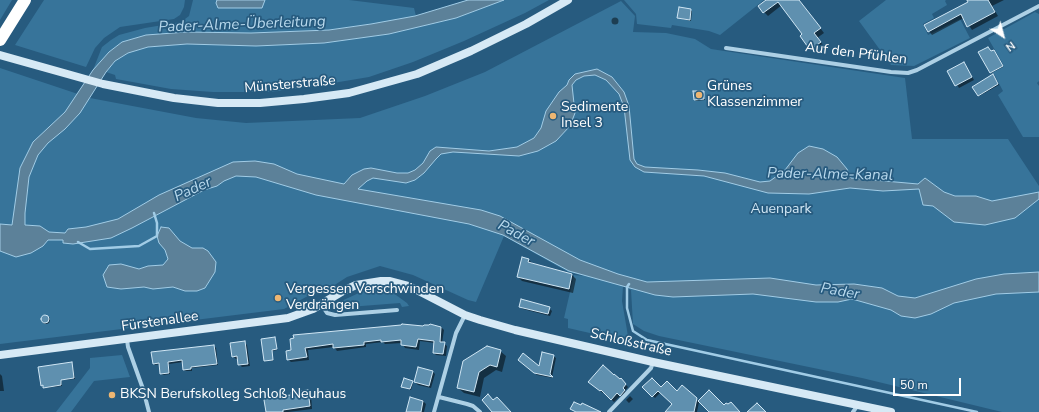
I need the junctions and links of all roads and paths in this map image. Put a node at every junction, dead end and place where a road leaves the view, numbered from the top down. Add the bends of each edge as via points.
1 (25, 0) edge
2 (568, 0) edge
3 (1039, 6) edge
4 (0, 40) edge
5 (726, 48) dead end
6 (0, 55) edge
7 (372, 282) joint
8 (321, 304) junction
9 (397, 310) dead end
10 (465, 315) junction
11 (127, 340) junction
12 (0, 355) edge
13 (653, 362) junction
14 (439, 398) junction
15 (856, 409) edge
16 (149, 412) edge
17 (434, 412) edge
18 (480, 412) edge
19 (609, 412) edge
20 (891, 412) edge

1 - 4 highway
2 - 6 street, Münsterstraße via 471,51 417,74 349,93 304,99 218,103 174,98 103,84
3 - 5 street, Auf den Pfühlen via 908,73
7 - 8 street, Fürstenallee via 350,288
7 - 10 street, Schloßstraße via 390,281 409,286
8 - 9 street via 327,313 335,315
8 - 11 street, Fürstenallee via 288,318
10 - 13 street, Schloßstraße
10 - 14 street via 456,333
11 - 12 street, Fürstenallee
11 - 16 street
13 - 15 street, Schloßstraße
13 - 19 street via 651,368
14 - 17 street
14 - 18 street via 473,406
15 - 20 street, Schloßstraße

